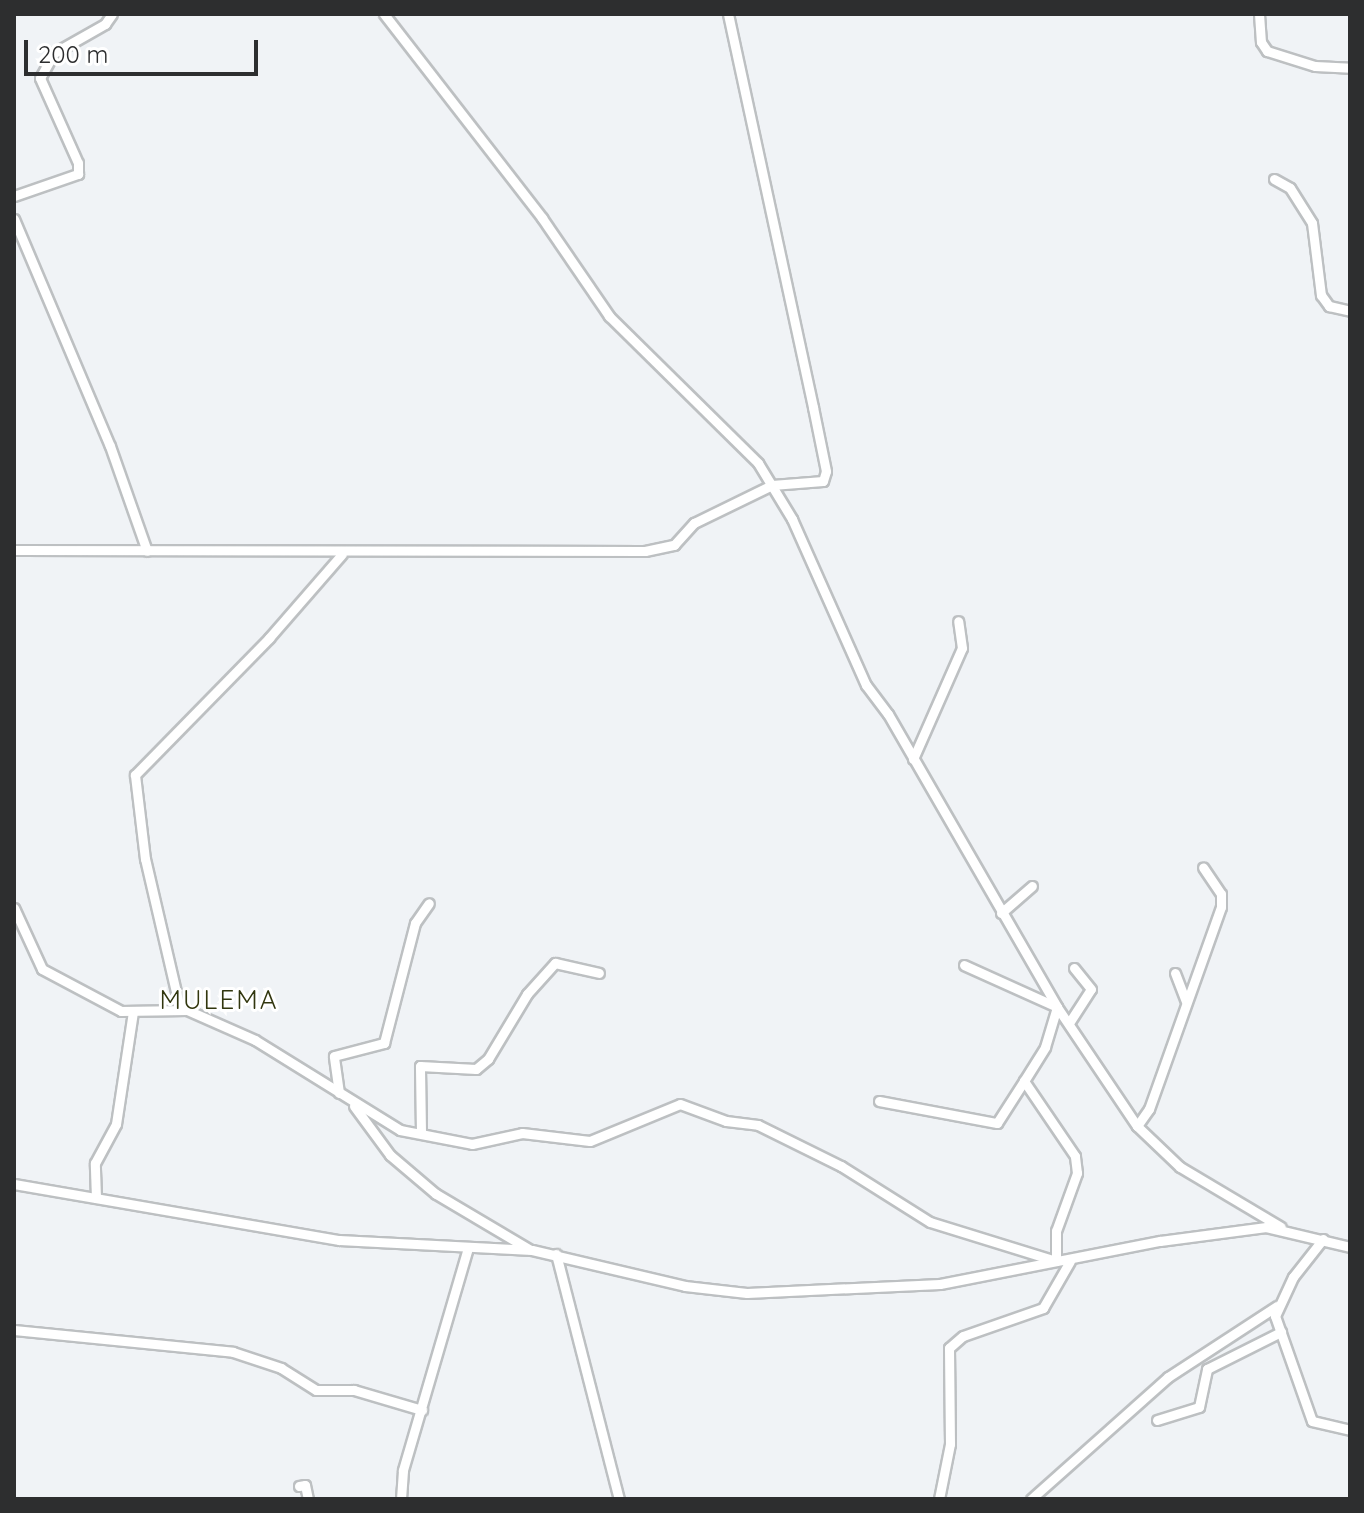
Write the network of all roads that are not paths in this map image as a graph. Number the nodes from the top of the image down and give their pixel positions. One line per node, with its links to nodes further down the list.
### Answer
1 (112, 14): 7 (street)
2 (384, 14): 10 (street)
3 (728, 14): 10 (street)
4 (1259, 14): 5 (street)
5 (1350, 68)
6 (1274, 179): 9 (street)
7 (14, 196)
8 (14, 219): 12 (street)
9 (1350, 311)
10 (772, 485): 13 (street); 15 (street)
11 (14, 550): 12 (street)
12 (147, 551): 13 (street)
13 (342, 554): 27 (street)
14 (958, 621): 15 (street)
15 (913, 759): 20 (street)
16 (1203, 867): 25 (street)
17 (1032, 886): 20 (street)
18 (429, 903): 31 (street)
19 (14, 908): 28 (street)
20 (1001, 913): 26 (street)
21 (964, 965): 26 (street)
22 (1074, 968): 29 (street)
23 (599, 973): 35 (street)
24 (1175, 973): 25 (street)
25 (1186, 1001): 34 (street)
26 (1057, 1007): 29 (street); 30 (street)
27 (180, 1009): 28 (street); 31 (street)
28 (133, 1011): 37 (street)
29 (1069, 1023): 34 (street)
30 (1024, 1081): 33 (street); 44 (street)
31 (339, 1093): 32 (street)
32 (350, 1101): 35 (street); 42 (street)
33 (879, 1101)
34 (1137, 1126): 38 (street)
35 (421, 1132): 44 (street)
36 (14, 1184): 37 (street)
37 (96, 1198): 41 (street)
38 (1281, 1227): 39 (street); 45 (street)
39 (1323, 1239): 40 (street); 46 (street)
40 (1350, 1247)
41 (468, 1248): 42 (street); 49 (street)
42 (532, 1250): 43 (street)
43 (556, 1254): 44 (street); 55 (street)
44 (1056, 1261): 45 (street)
45 (1070, 1261): 56 (street)
46 (1277, 1306): 48 (street); 57 (street)
47 (14, 1330): 49 (street)
48 (1281, 1332): 50 (street); 51 (street)
49 (422, 1410): 54 (street)
50 (1157, 1420)
51 (1350, 1430)
52 (299, 1486): 53 (street)
53 (308, 1499)
54 (401, 1499)
55 (619, 1499)
56 (939, 1499)
57 (1031, 1499)

